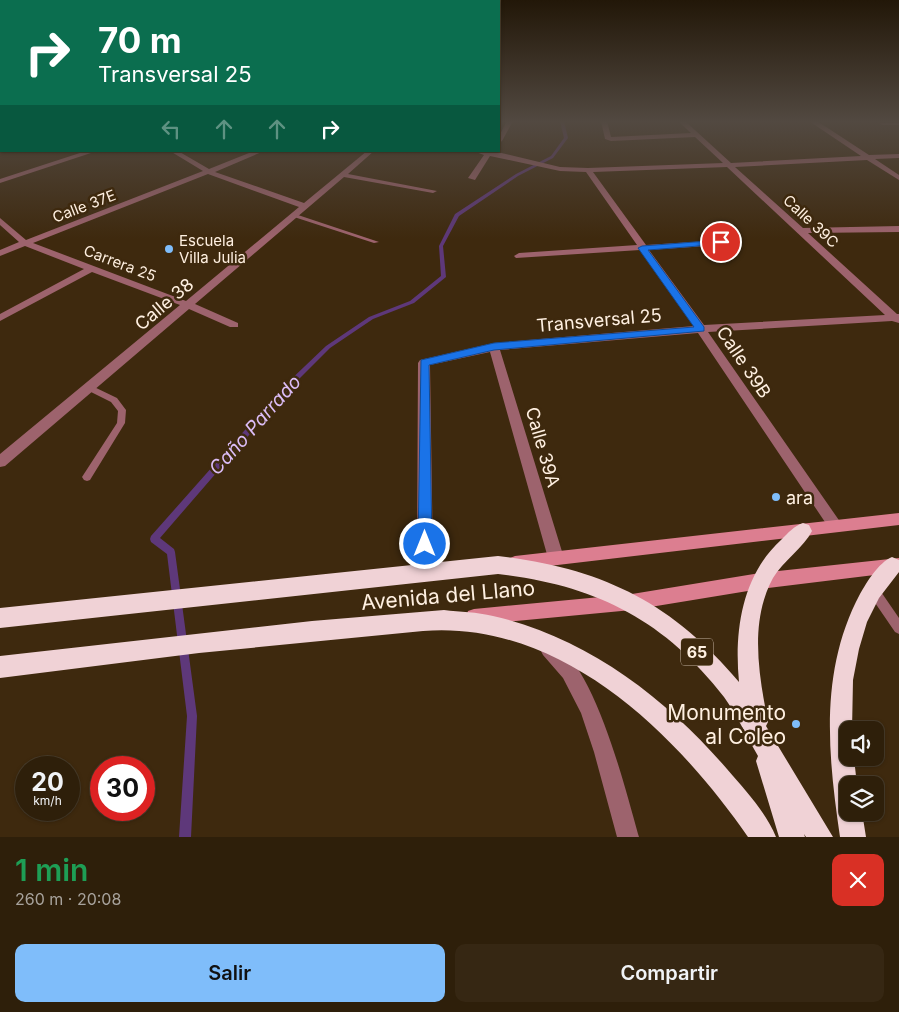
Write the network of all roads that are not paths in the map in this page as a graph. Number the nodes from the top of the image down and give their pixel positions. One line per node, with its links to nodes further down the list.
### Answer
1 (65, 160): 16 (street)
2 (189, 160): 12 (street)
3 (239, 160): 12 (street, Calle 37E)
4 (360, 160): 13 (street, Calle 38)
5 (483, 160): 14 (street)
6 (515, 160): 11 (street)
7 (725, 160): 10 (street, Calle 39C)
8 (816, 160): 10 (street)
9 (873, 160): 15 (street)
10 (731, 165): 11 (street); 22 (street, Calle 39C)
11 (588, 170): 26 (street, Calle 39B)
12 (209, 172): 18 (street); 25 (street, Calle 37E)
13 (343, 175): 17 (street); 18 (street, Calle 38)
14 (472, 178)
15 (899, 178)
16 (0, 180)
17 (433, 191)
18 (304, 206): 19 (street, Calle 38)
19 (293, 215): 23 (lane); 30 (street, Calle 38)
20 (0, 222): 25 (street, Carrera 25)
21 (899, 229): 22 (street)
22 (801, 232): 32 (street, Calle 39C)
23 (376, 242)
24 (721, 242): 26 (street)
25 (25, 243): 27 (street, Calle 37E); 29 (street, Carrera 25)
26 (642, 248): 28 (street); 34 (street, Calle 39B)
27 (0, 253)
28 (520, 256)
29 (92, 268): 30 (street, Carrera 25); 31 (street)
30 (188, 305): 33 (street, Carrera 25); 36 (street, Calle 38)
31 (0, 318)
32 (897, 318): 34 (street, Transversal 25)
33 (234, 325)
34 (701, 329): 35 (street, Transversal 25); 40 (street, Calle 39B)
35 (494, 347): 42 (street, Calle 39A); 45 (street, Transversal 25)
36 (90, 388): 37 (street, Calle 38); 38 (lane)
37 (0, 462)
38 (87, 477)
39 (899, 519): 40 (main road, Avenida del Llano)
40 (836, 526): 41 (main road, Avenida del Llano)
41 (803, 531): 42 (main road, Avenida del Llano); 46 (highway)
42 (556, 558): 43 (main road, Avenida del Llano)
43 (498, 565): 45 (highway, Avenida del Llano); 48 (highway, 65)
44 (895, 565): 46 (main road, Avenida del Llano); 47 (highway)
45 (422, 573): 49 (highway, Avenida del Llano)
46 (760, 581): 48 (main road, Avenida del Llano); 54 (highway)
47 (872, 590): 51 (lane); 55 (highway)
48 (632, 602): 50 (main road, Avenida del Llano); 54 (highway, 65)
49 (0, 618)
50 (444, 620): 52 (highway); 53 (highway, Avenida del Llano)
51 (899, 628)
52 (544, 643): 57 (street); 58 (highway)
53 (0, 667)
54 (760, 738): 59 (highway); 60 (highway, 65)
55 (845, 776)
56 (850, 821): 61 (highway)
57 (628, 837)
58 (763, 837)
59 (792, 837)
60 (820, 837)
61 (853, 837)

